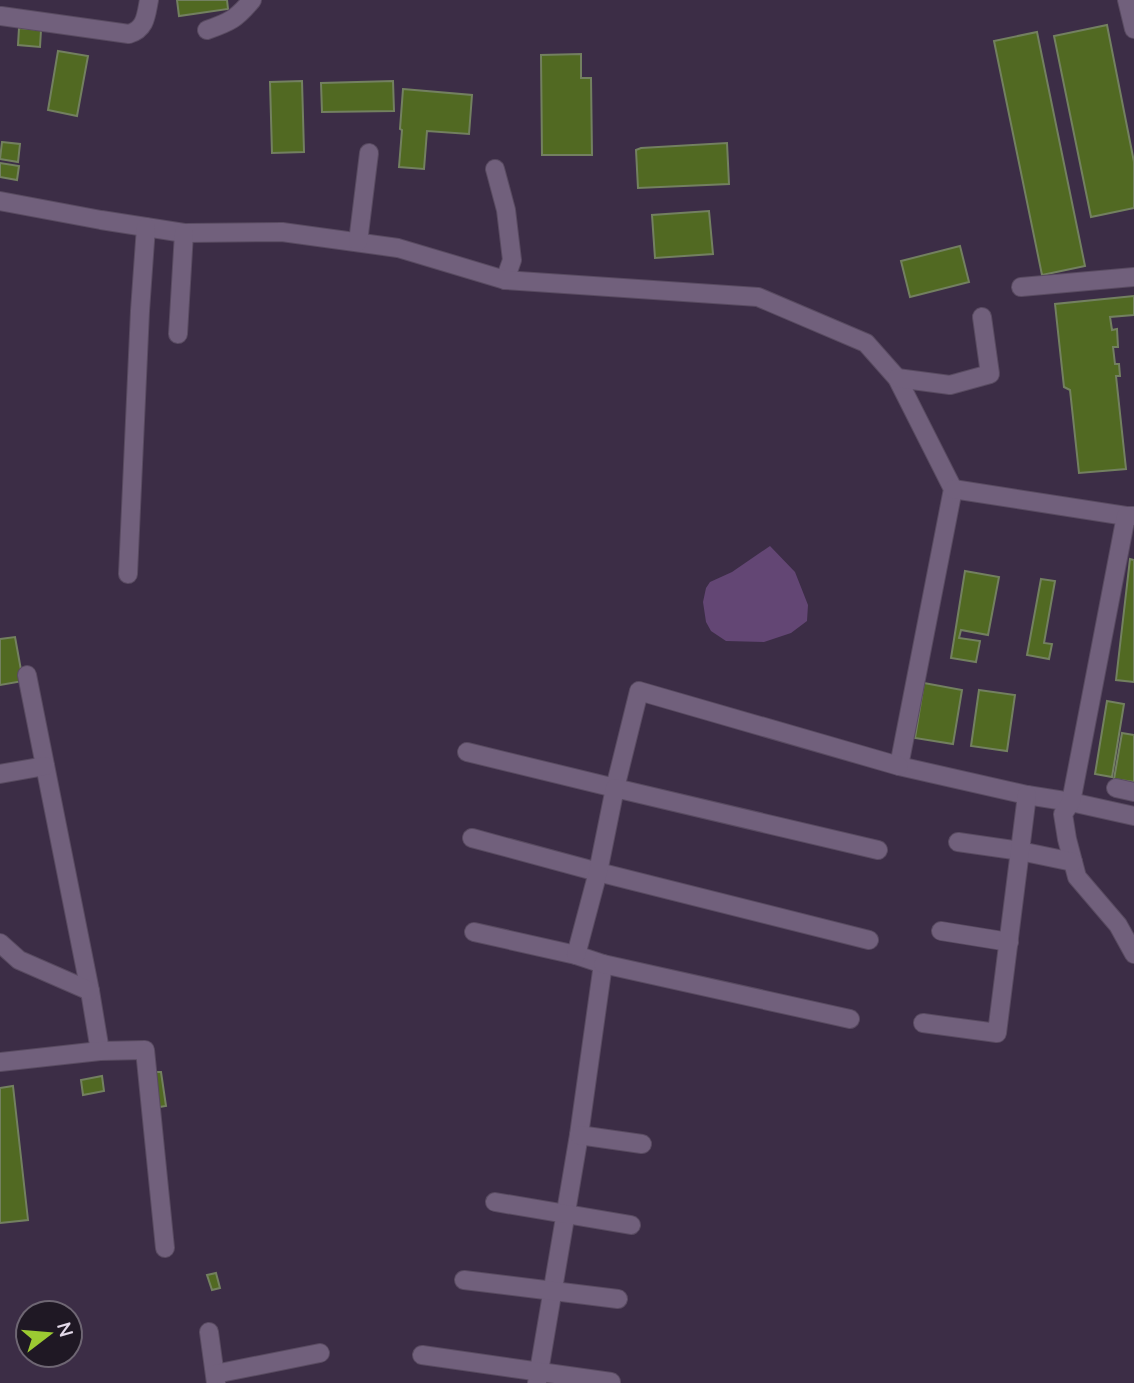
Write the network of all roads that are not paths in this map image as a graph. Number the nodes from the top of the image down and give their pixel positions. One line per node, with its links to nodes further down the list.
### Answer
1 (149, 0): 4 (street)
2 (252, 0): 6 (street)
3 (1127, 0): 5 (street)
4 (3, 9)
5 (1134, 29)
6 (207, 30)
7 (369, 153): 12 (street)
8 (495, 169): 14 (street)
9 (0, 201): 10 (street)
10 (146, 227): 11 (street); 21 (street)
11 (184, 233): 12 (street); 17 (street)
12 (358, 242): 14 (street)
13 (1134, 277): 15 (street)
14 (505, 280): 18 (street)
15 (1021, 287)
16 (982, 317): 18 (street)
17 (178, 334)
18 (897, 378): 19 (street)
19 (953, 489): 20 (street); 25 (street)
20 (1130, 516): 31 (street)
21 (128, 574)
22 (27, 675): 24 (street)
23 (467, 752): 27 (street)
24 (45, 766): 26 (street); 47 (street)
25 (899, 766): 27 (street); 30 (street)
26 (0, 774)
27 (615, 788): 35 (street); 38 (street)
28 (1116, 788): 29 (street)
29 (1134, 792)
30 (1027, 795): 31 (street); 36 (street)
31 (1071, 802): 32 (street); 37 (street)
32 (1134, 816)
33 (472, 838): 38 (street)
34 (958, 842): 36 (street)
35 (878, 850)
36 (1020, 851): 37 (street); 42 (street)
37 (1073, 862): 44 (street)
38 (598, 872): 41 (street); 45 (street)
39 (941, 931): 42 (street)
40 (474, 932): 45 (street)
41 (869, 940)
42 (1009, 942): 49 (street)
43 (0, 943): 47 (street)
44 (1134, 954)
45 (576, 955): 46 (street)
46 (603, 964): 48 (street); 52 (street)
47 (90, 991): 50 (street)
48 (850, 1018)
49 (923, 1023)
50 (100, 1051): 51 (street); 57 (street)
51 (0, 1062)
52 (579, 1135): 53 (street); 55 (street)
53 (642, 1144)
54 (495, 1202): 55 (street)
55 (566, 1214): 56 (street); 59 (street)
56 (631, 1225)
57 (165, 1248)
58 (464, 1280): 59 (street)
59 (552, 1291): 60 (street); 64 (street)
60 (618, 1300)
61 (209, 1332): 65 (street)
62 (320, 1353): 65 (street)
63 (422, 1355): 64 (street)
64 (538, 1377): 66 (street)
65 (216, 1379)
66 (611, 1382)

